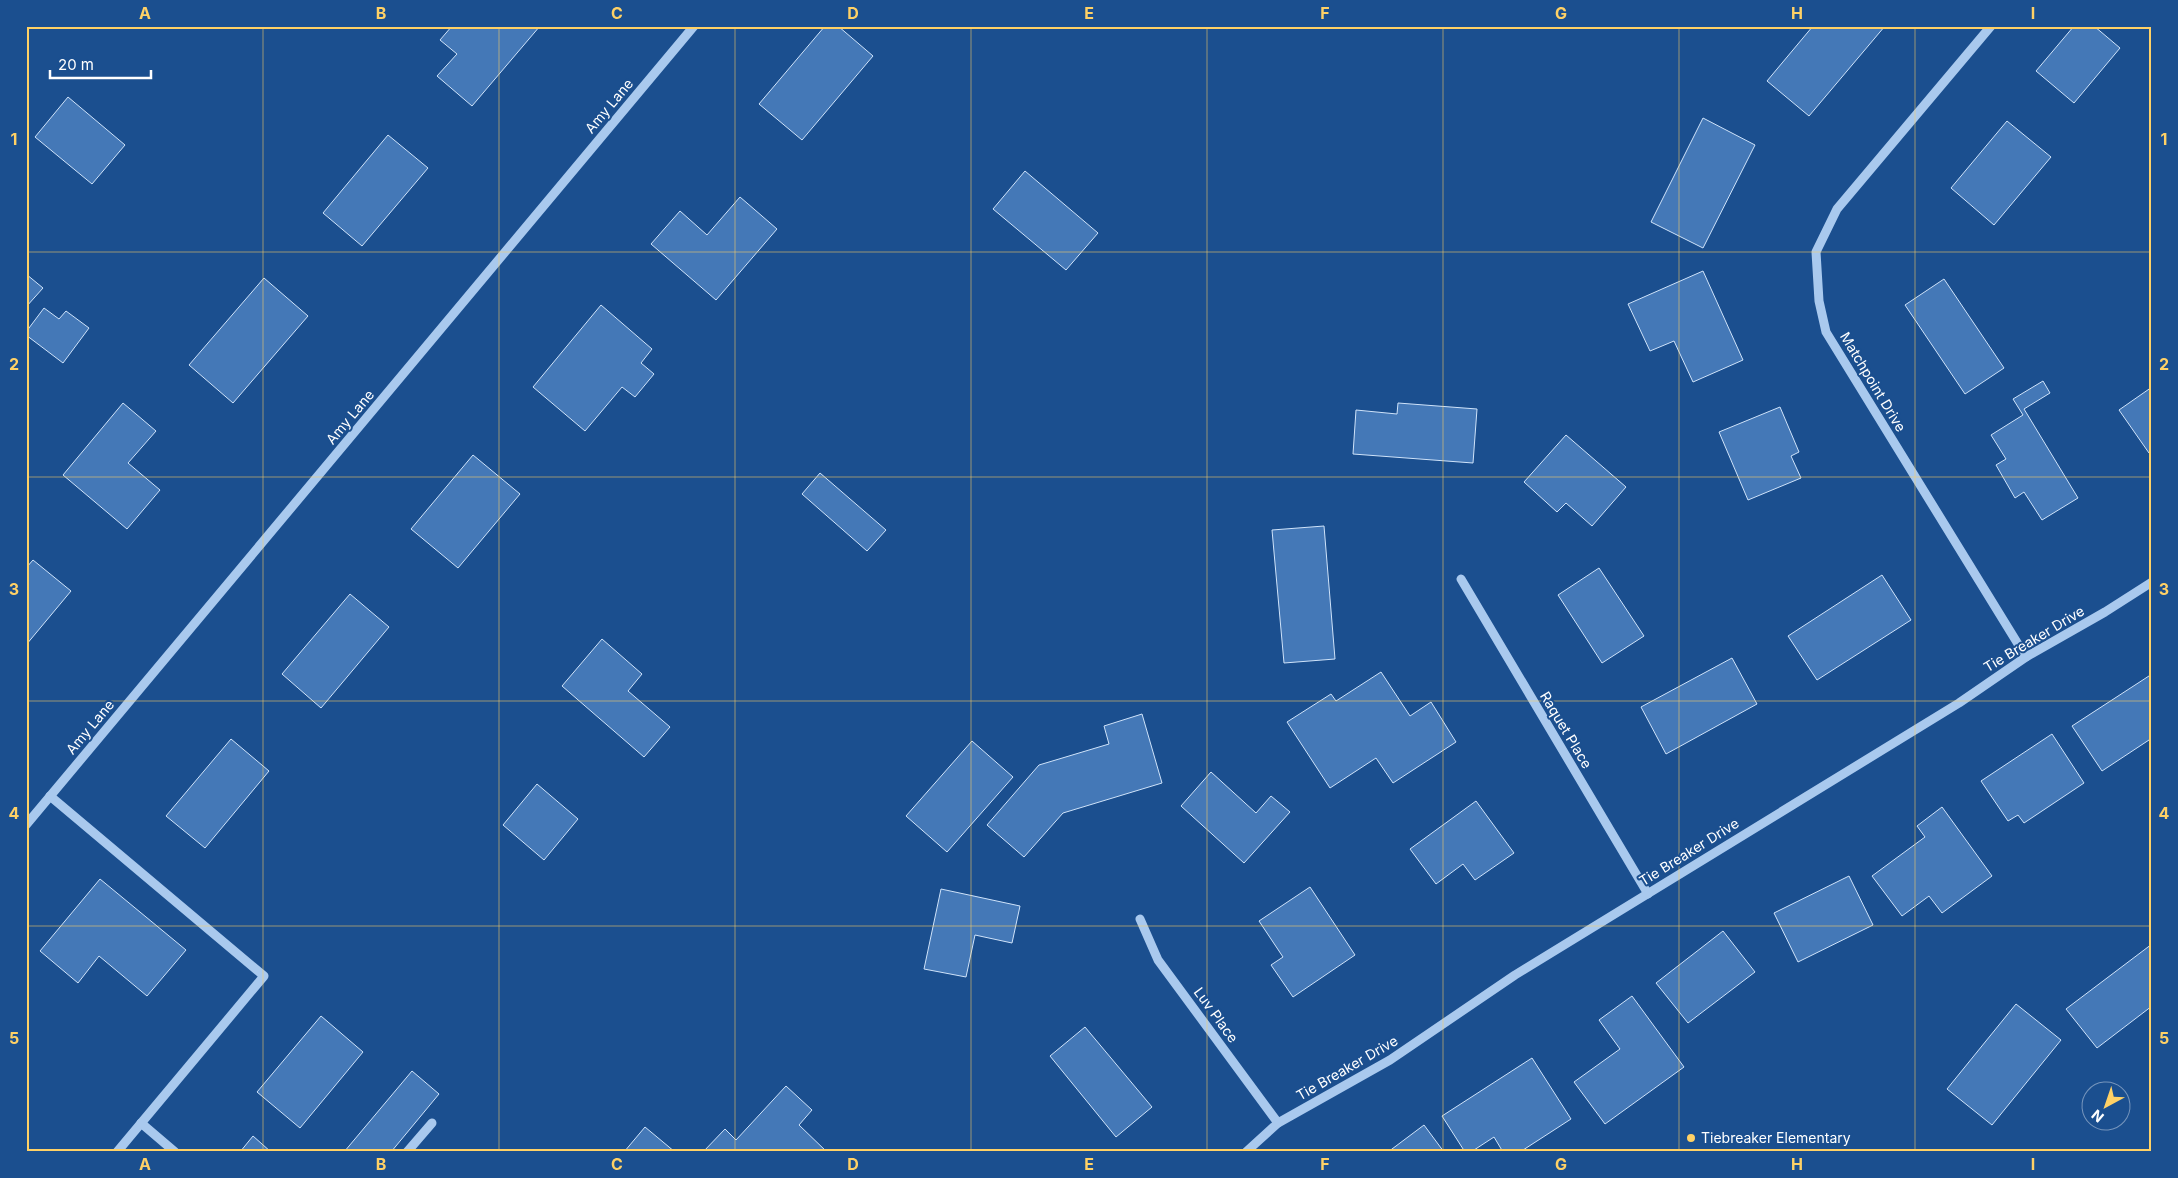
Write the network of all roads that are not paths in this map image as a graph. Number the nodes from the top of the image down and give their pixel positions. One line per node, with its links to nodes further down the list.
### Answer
1 (694, 26): 6 (street, Amy Lane)
2 (1991, 26): 5 (street, Matchpoint Drive)
3 (1461, 579): 8 (street, Raquet Place)
4 (2152, 582): 5 (street, Tie Breaker Drive)
5 (2026, 657): 8 (street, Tie Breaker Drive)
6 (50, 796): 7 (street, Amy Lane); 11 (street)
7 (26, 825)
8 (1648, 894): 12 (street, Tie Breaker Drive)
9 (1140, 919): 12 (street, Luv Place)
10 (432, 1122): 15 (street)
11 (141, 1123): 13 (street); 14 (street)
12 (1278, 1123): 16 (street, Tie Breaker Drive)
13 (117, 1152)
14 (175, 1152)
15 (407, 1152)
16 (1246, 1152)

